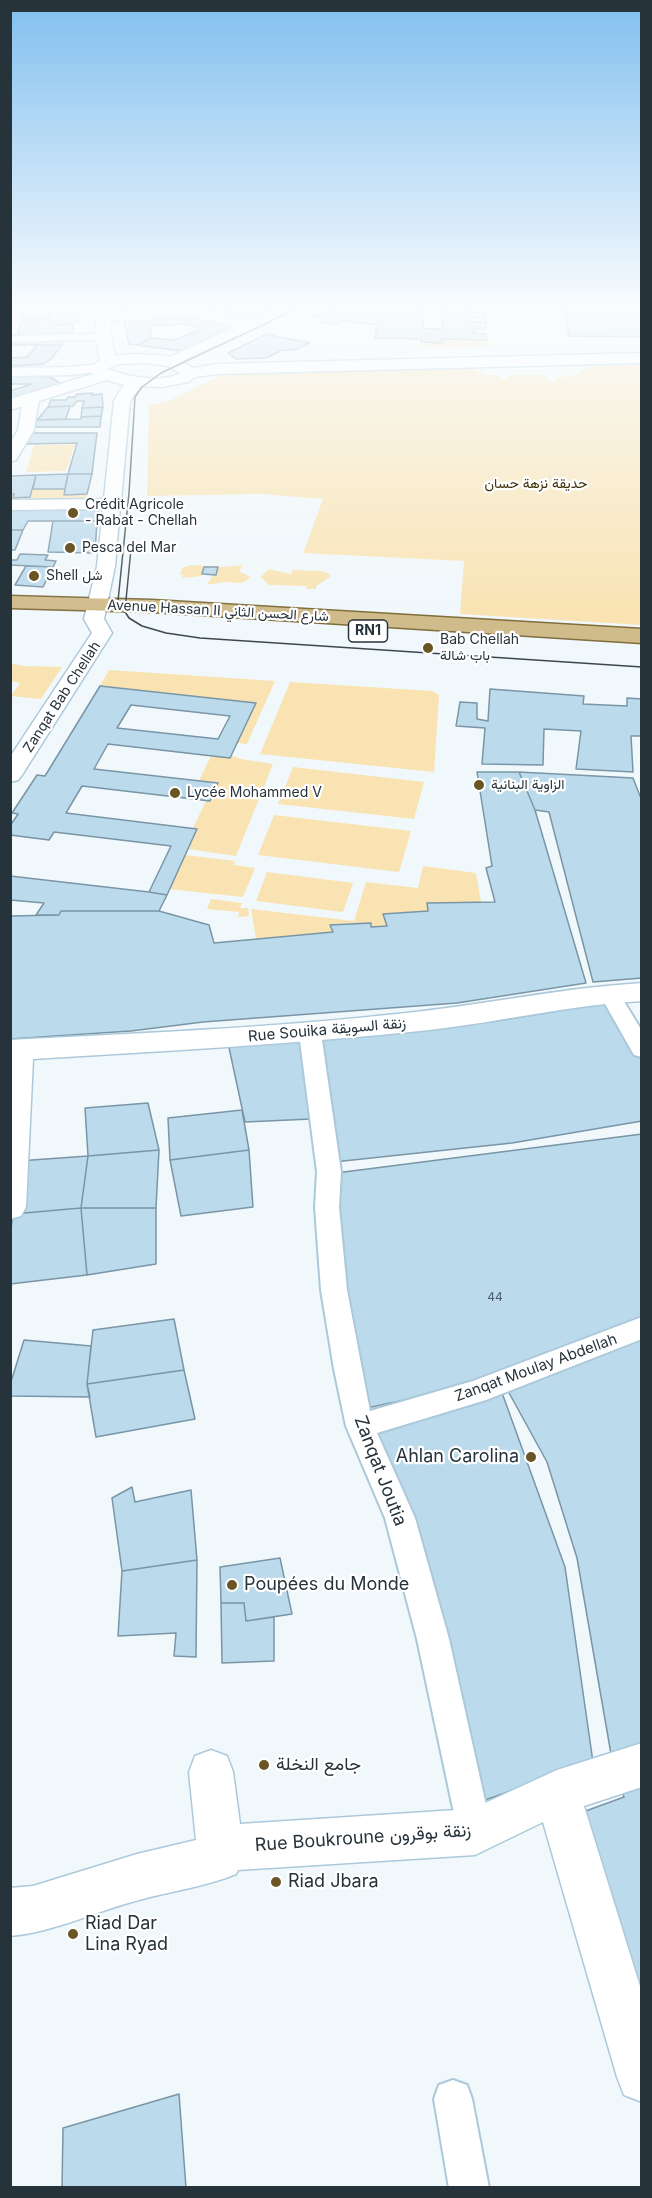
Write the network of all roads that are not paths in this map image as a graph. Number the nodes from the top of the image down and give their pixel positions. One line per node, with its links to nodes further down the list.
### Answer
1 (29, 409): 3 (street)
2 (123, 409): 4 (street)
3 (10, 457)
4 (114, 504): 5 (street); 7 (street)
5 (10, 505)
6 (10, 602): 7 (main road, Avenue Hassan II شارع الحسن الثاني / RN1)
7 (95, 612): 8 (main road, Avenue Hassan II شارع الحسن الثاني / RN1); 9 (main road, Avenue Hassan II شارع الحسن الثاني / RN1); 10 (main road, Avenue Hassan II شارع الحسن الثاني / RN1); 11 (street, Zanqat Bab Chellah)
8 (10, 616)
9 (642, 636)
10 (642, 647)
11 (10, 775)
12 (642, 992): 13 (street, Rue Souika زنقة السويقة)
13 (610, 995): 14 (street, Rue Souika زنقة السويقة); 16 (street)
14 (310, 1033): 15 (street, Rue Souika زنقة السويقة); 19 (street, Zanqat Joutia)
15 (15, 1050): 17 (street)
16 (642, 1050)
17 (10, 1207)
18 (642, 1328): 19 (street, Zanqat Moulay Abdellah)
19 (360, 1425): 23 (street, Zanqat Joutia)
20 (642, 1766): 22 (street, Rue Boukroune زنقة بوقرون)
21 (210, 1772): 24 (street)
22 (556, 1792): 23 (street, Rue Boukroune زنقة بوقرون); 26 (street)
23 (475, 1832): 24 (street, Rue Boukroune زنقة بوقرون)
24 (220, 1848): 25 (street)
25 (10, 1912)
26 (641, 2070)
27 (453, 2099): 28 (street)
28 (469, 2187)

